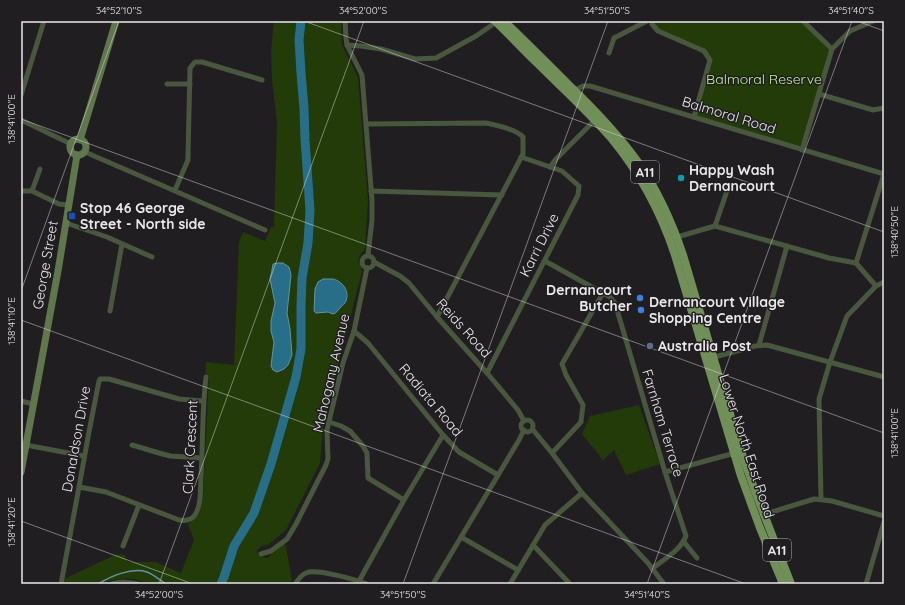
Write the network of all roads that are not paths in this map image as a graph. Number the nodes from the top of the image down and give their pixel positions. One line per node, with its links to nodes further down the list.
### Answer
1 (44, 21): 17 (street)
2 (116, 21): 23 (street)
3 (345, 21): 9 (street)
4 (499, 21): 9 (street); 15 (main road, Lower North East Road / A11)
5 (647, 21): 11 (street)
6 (653, 21): 19 (street)
7 (802, 21): 10 (street)
8 (873, 21): 10 (street)
9 (347, 45): 22 (street)
10 (832, 48): 16 (street)
11 (609, 53)
12 (262, 80): 14 (street)
13 (167, 84): 14 (street)
14 (190, 84): 33 (street)
15 (572, 92): 19 (street, Balmoral Road); 20 (main road, Lower North East Road / A11)
16 (819, 94): 18 (street); 25 (street)
17 (21, 95)
18 (884, 108)
19 (694, 117): 25 (street, Balmoral Road)
20 (597, 118): 29 (street); 42 (main road, Lower North East Road / A11); 58 (main road, Lower North East Road / A11)
21 (21, 120): 24 (street)
22 (366, 124): 28 (street); 36 (street)
23 (80, 140): 24 (street); 26 (street)
24 (71, 144): 27 (street)
25 (802, 150): 31 (street, Balmoral Road)
26 (85, 152): 27 (street); 33 (street)
27 (77, 156): 38 (street, George Street)
28 (522, 156): 29 (street, Karri Drive); 37 (street)
29 (550, 167): 47 (street, Karri Drive)
30 (40, 169): 35 (street)
31 (884, 174): 49 (street)
32 (729, 185): 40 (street)
33 (175, 190): 41 (street)
34 (21, 191): 35 (street)
35 (32, 191): 38 (street)
36 (371, 191): 37 (street); 45 (street)
37 (502, 195): 55 (street)
38 (69, 206): 39 (street, George Street)
39 (66, 223): 43 (street); 65 (street, George Street)
40 (715, 226): 42 (street); 44 (street)
41 (265, 230)
42 (677, 237): 58 (main road, Lower North East Road / A11)
43 (122, 244): 46 (street); 54 (street)
44 (787, 246): 49 (street); 57 (street)
45 (368, 255): 48 (street); 50 (street)
46 (152, 257)
47 (545, 261): 53 (street, Farnham Terrace); 60 (street, Karri Drive)
48 (374, 262): 50 (street); 55 (street, Reids Road)
49 (856, 264): 52 (street)
50 (367, 268): 56 (street, Mahogany Avenue)
51 (884, 282): 52 (street)
52 (876, 286): 59 (street)
53 (603, 293): 74 (street); 78 (street, Farnham Terrace)
54 (110, 312)
55 (438, 317): 60 (street, Reids Road)
56 (354, 331): 67 (street, Mahogany Avenue); 70 (street, Radiata Road)
57 (759, 345): 58 (street); 59 (street)
58 (710, 359): 73 (main road, Lower North East Road / A11)
59 (830, 362): 62 (street); 82 (street)
60 (487, 373): 66 (street, Reids Road)
61 (206, 377): 63 (street, Clark Crescent)
62 (884, 377)
63 (203, 401): 75 (street, Donaldson Drive); 76 (street, Clark Crescent)
64 (21, 402): 65 (street)
65 (34, 404): 71 (street, George Street)
66 (524, 421): 68 (street); 69 (street)
67 (329, 422): 83 (street); 92 (street, Mahogany Avenue)
68 (524, 430): 69 (street); 79 (street)
69 (532, 430): 74 (street)
70 (443, 435): 79 (street, Radiata Road); 83 (street)
71 (26, 445): 75 (street); 77 (street, George Street)
72 (132, 445): 76 (street)
73 (738, 452): 78 (street); 85 (main road, Lower North East Road / A11)
74 (552, 453): 81 (street)
75 (84, 456): 80 (street, Donaldson Drive)
76 (202, 458): 84 (street, Clark Crescent)
77 (21, 472)
78 (665, 472): 89 (street, Farnham Terrace)
79 (498, 475): 88 (street)
80 (79, 487): 84 (street, Clark Crescent); 97 (street, Donaldson Drive)
81 (582, 493): 90 (street); 94 (street)
82 (821, 499): 85 (street); 86 (street)
83 (404, 500): 96 (street)
84 (139, 505): 91 (street)
85 (760, 516): 106 (main road, Lower North East Road / A11); 107 (main road, Lower North East Road / A11)
86 (884, 516)
87 (884, 522): 108 (street)
88 (461, 537): 95 (street); 102 (street)
89 (684, 542): 93 (street); 94 (street)
90 (533, 545): 95 (street); 104 (street)
91 (123, 546)
92 (261, 554)
93 (697, 558)
94 (652, 569): 105 (street)
95 (518, 570): 103 (street)
96 (359, 581): 100 (street); 101 (street)
97 (61, 584)
98 (112, 584): 99 (street)
99 (138, 584)
100 (295, 584)
101 (367, 584)
102 (433, 584)
103 (510, 584)
104 (570, 584)
105 (664, 584)
106 (783, 584)
107 (791, 584)
108 (866, 584)

